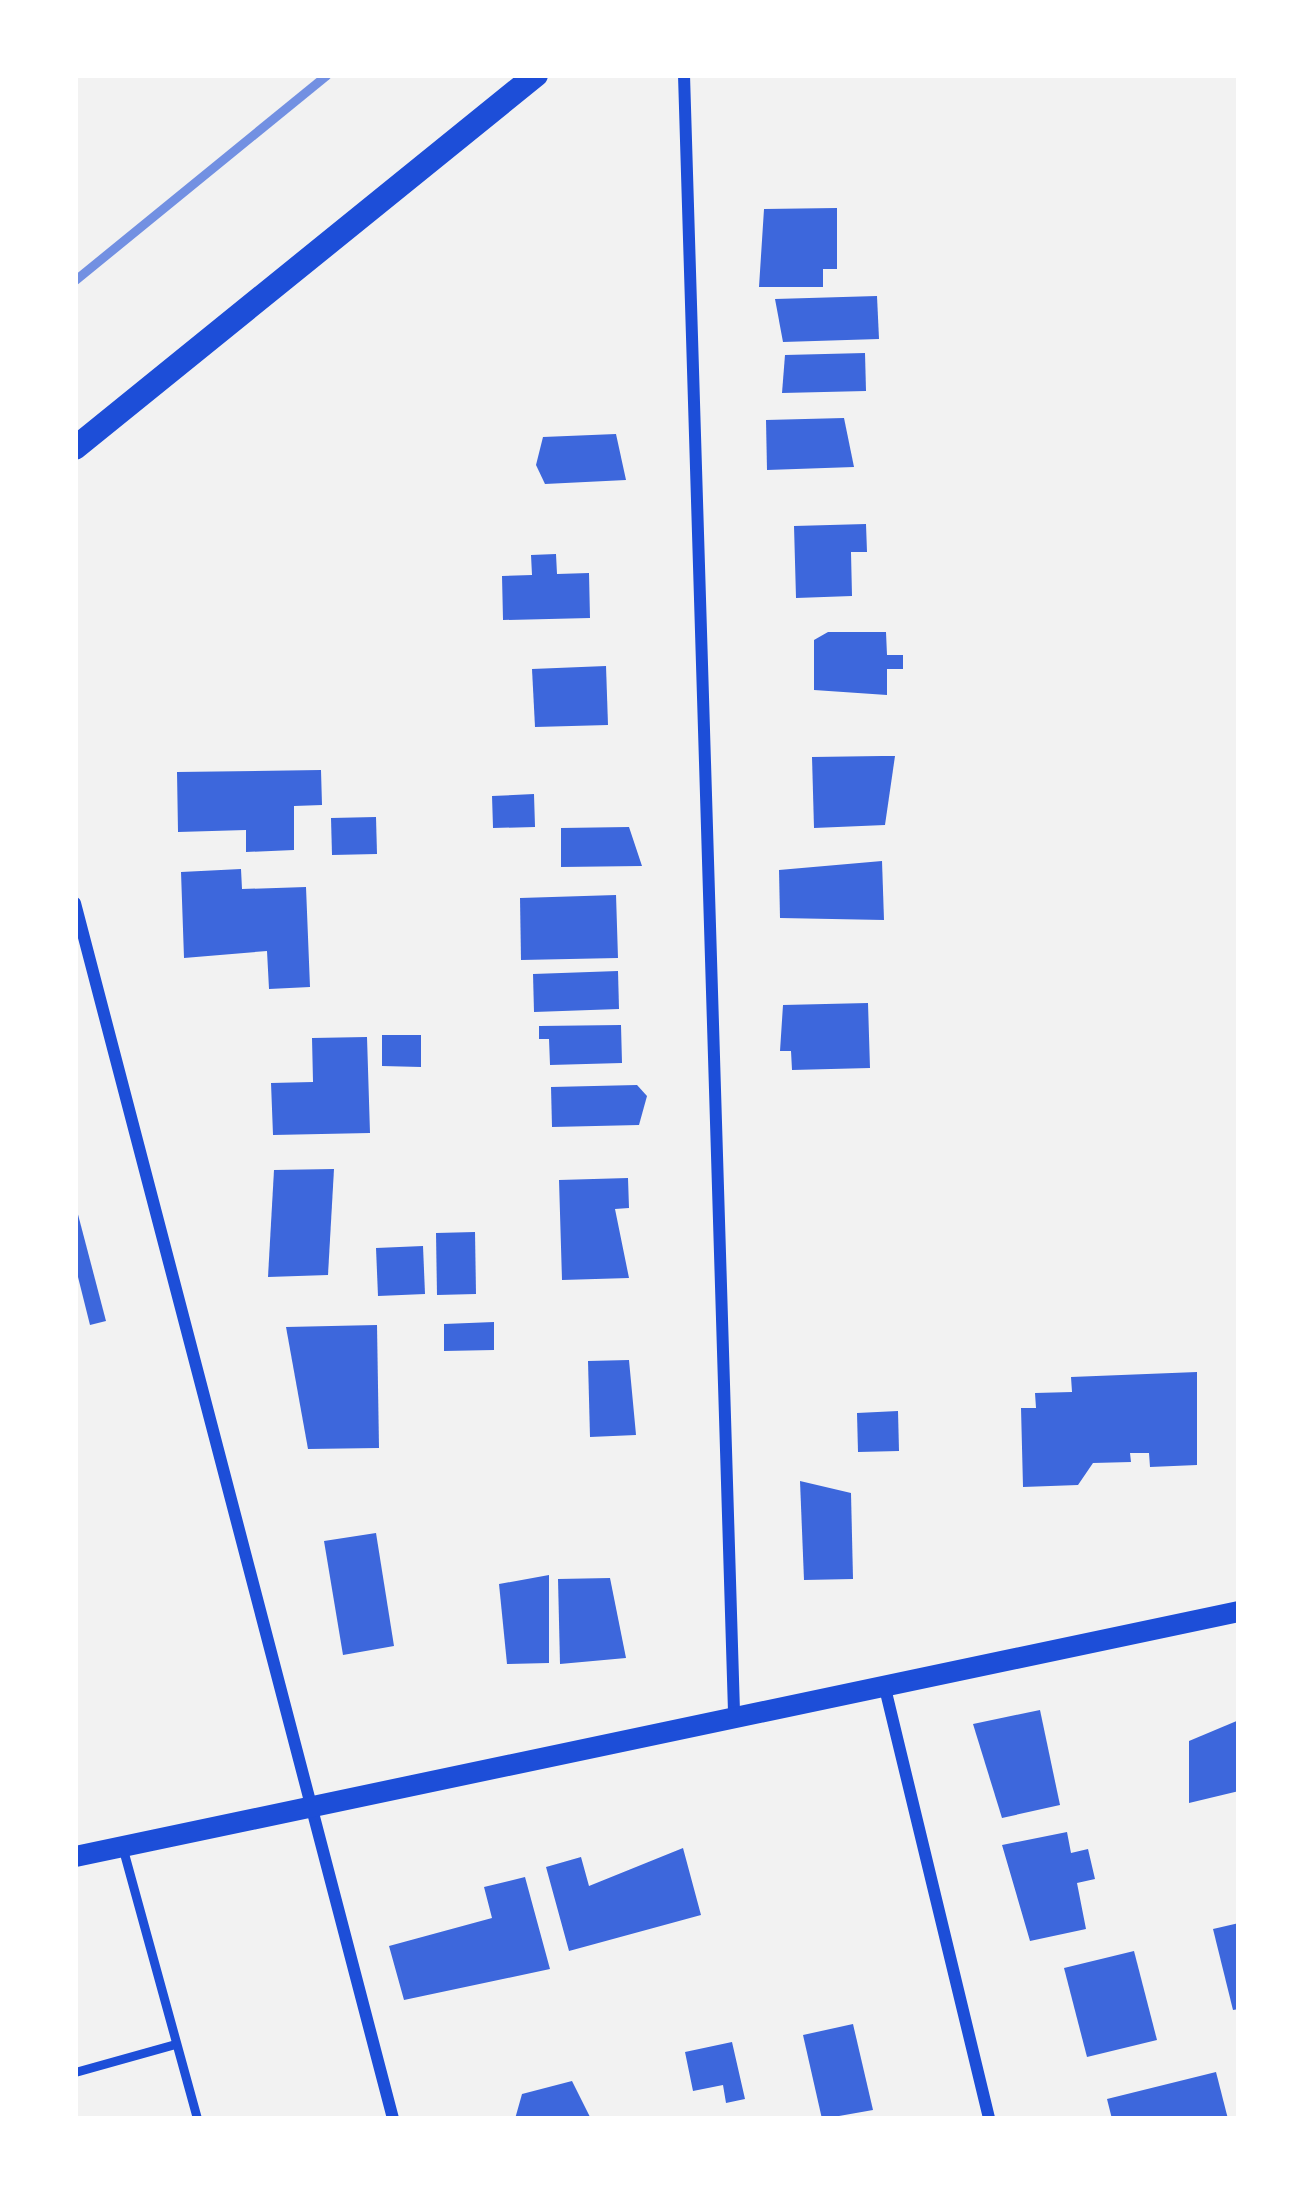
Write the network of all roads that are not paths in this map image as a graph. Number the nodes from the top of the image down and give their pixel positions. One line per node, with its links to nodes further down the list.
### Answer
1 (536, 75): 3 (main road)
2 (684, 75): 7 (street)
3 (75, 448)
4 (75, 903): 8 (street)
5 (1239, 1611): 6 (street)
6 (884, 1684): 7 (street); 15 (street)
7 (734, 1717): 8 (street)
8 (306, 1807): 9 (street); 14 (street)
9 (122, 1846): 10 (street); 11 (lane)
10 (75, 1856)
11 (175, 2044): 12 (lane); 13 (lane)
12 (75, 2072)
13 (197, 2119)
14 (393, 2119)
15 (989, 2119)

